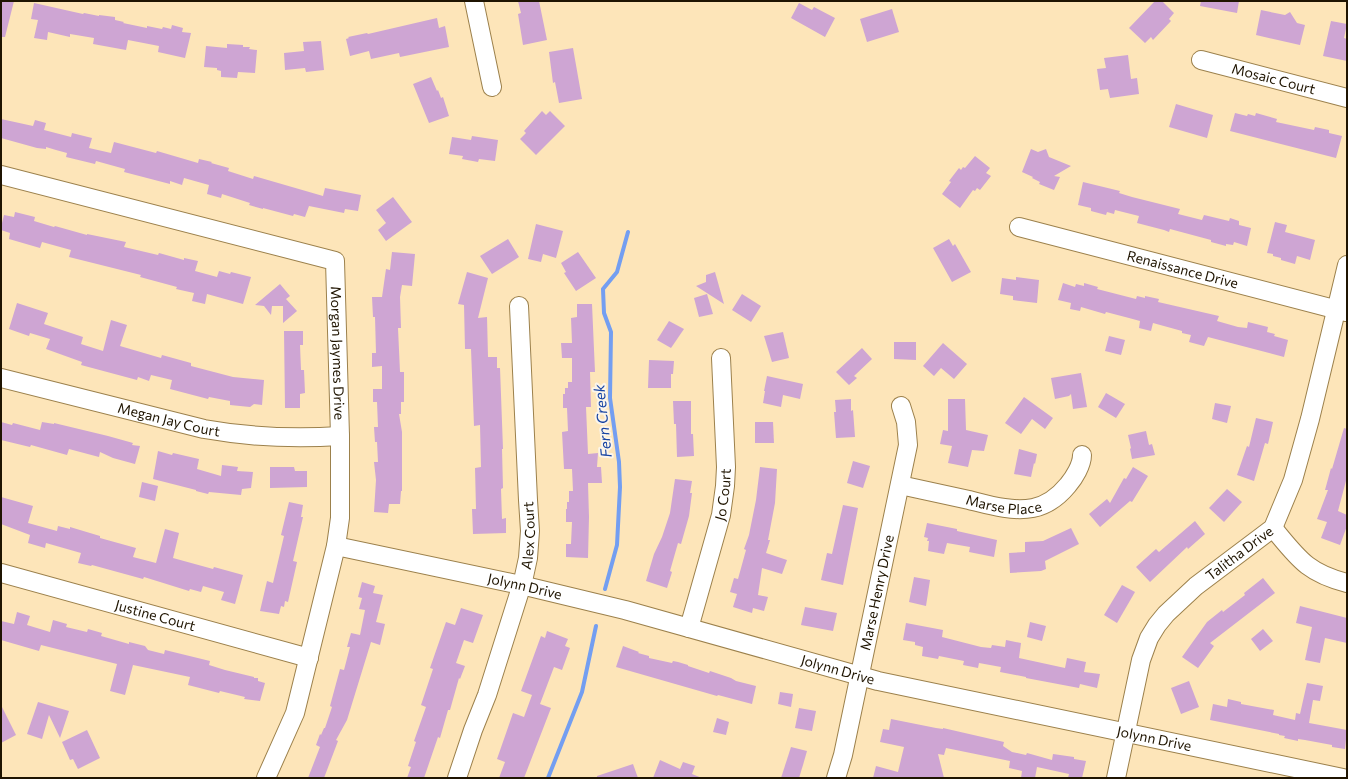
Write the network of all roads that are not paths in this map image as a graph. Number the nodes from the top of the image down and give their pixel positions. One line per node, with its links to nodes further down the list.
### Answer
1 (474, 1): 3 (street)
2 (1201, 60): 4 (street, Mosaic Court)
3 (492, 87)
4 (1347, 98)
5 (1, 175): 13 (street, Morgan Jaymes Drive)
6 (1019, 227): 9 (street, Renaissance Drive)
7 (1347, 264): 9 (street, Talitha Drive)
8 (520, 306): 20 (street, Alex Court)
9 (1341, 311): 16 (street, Talitha Drive)
10 (721, 358): 21 (street, Jo Court)
11 (1, 378): 13 (street, Megan Jay Court)
12 (901, 406): 15 (street, Marse Henry Drive)
13 (340, 436): 17 (street, Morgan Jaymes Drive)
14 (1082, 455): 15 (street, Marse Place)
15 (900, 485): 23 (street, Marse Henry Drive)
16 (1273, 528): 19 (street); 24 (street, Talitha Drive)
17 (336, 546): 20 (street, Jolynn Drive); 22 (street, Morgan Jaymes Drive)
18 (1, 573): 22 (street, Justine Court)
19 (1347, 583)
20 (522, 585): 21 (street, Jolynn Drive); 26 (street, Alex Court)
21 (689, 628): 23 (street, Jolynn Drive)
22 (309, 658): 25 (street, Morgan Jaymes Drive)
23 (859, 675): 24 (street, Jolynn Drive); 27 (street, Marse Henry Drive)
24 (1126, 732): 28 (street, Talitha Drive); 29 (street, Jolynn Drive)
25 (266, 778)
26 (456, 778)
27 (836, 778)
28 (1116, 778)
29 (1343, 778)

